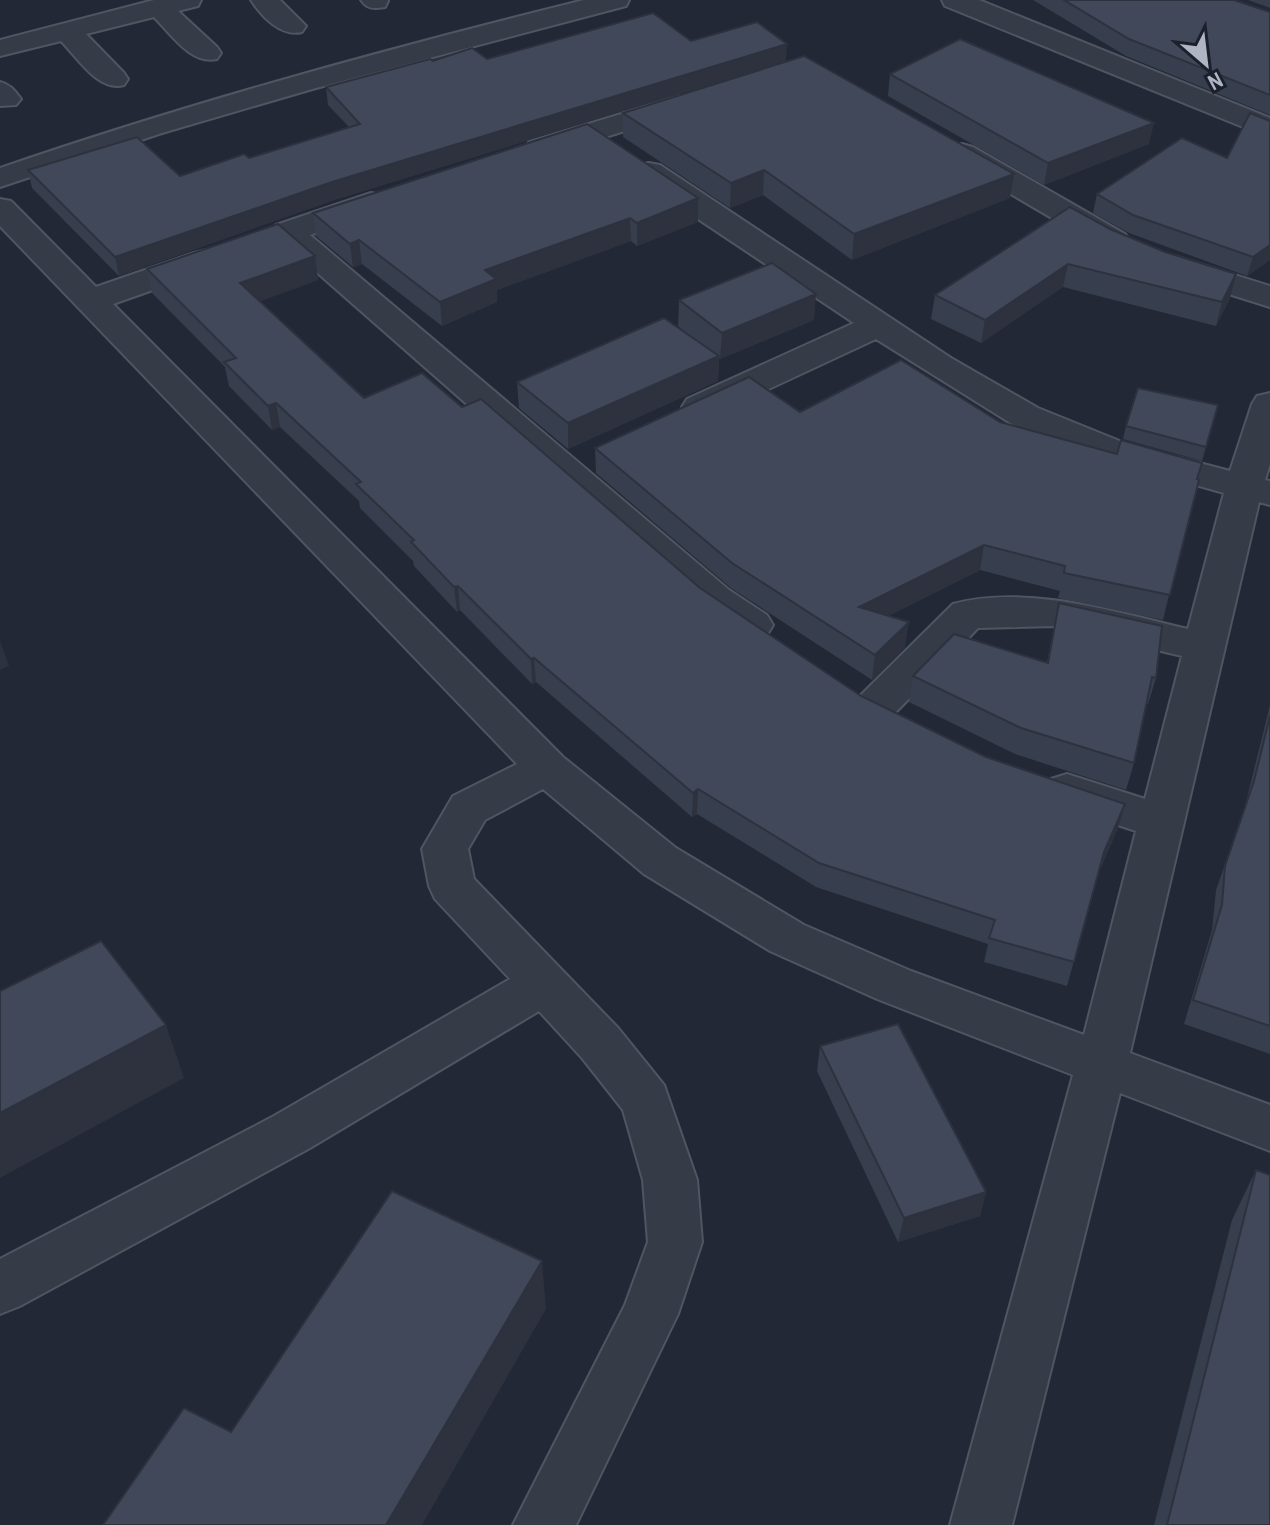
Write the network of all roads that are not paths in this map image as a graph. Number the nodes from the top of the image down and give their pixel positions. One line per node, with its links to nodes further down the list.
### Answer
1 (188, 0): 5 (street)
2 (264, 0): 6 (street)
3 (616, 0): 16 (street)
4 (955, 0): 12 (street)
5 (159, 7): 7 (street); 9 (street)
6 (292, 26)
7 (67, 31): 8 (street); 10 (street)
8 (0, 48)
9 (207, 53)
10 (114, 79)
11 (711, 96): 13 (street)
12 (1270, 129)
13 (590, 132): 15 (street); 22 (street)
14 (928, 134): 20 (street)
15 (504, 160)
16 (0, 178)
17 (403, 192): 19 (street)
18 (0, 208): 21 (street)
19 (258, 242): 21 (street); 26 (street)
20 (1270, 297)
21 (91, 300): 29 (street)
22 (880, 324): 24 (street); 25 (street)
23 (1270, 404): 25 (street)
24 (666, 423)
25 (1257, 490): 27 (street)
26 (776, 641)
27 (1204, 647): 28 (street); 31 (street)
28 (876, 706)
29 (547, 768): 32 (street); 33 (street)
30 (1043, 783): 31 (street)
31 (1162, 822): 33 (street)
32 (543, 984): 35 (street); 36 (street)
33 (1101, 1062): 34 (street); 37 (street)
34 (1270, 1128)
35 (0, 1288)
36 (544, 1525)
37 (981, 1525)

